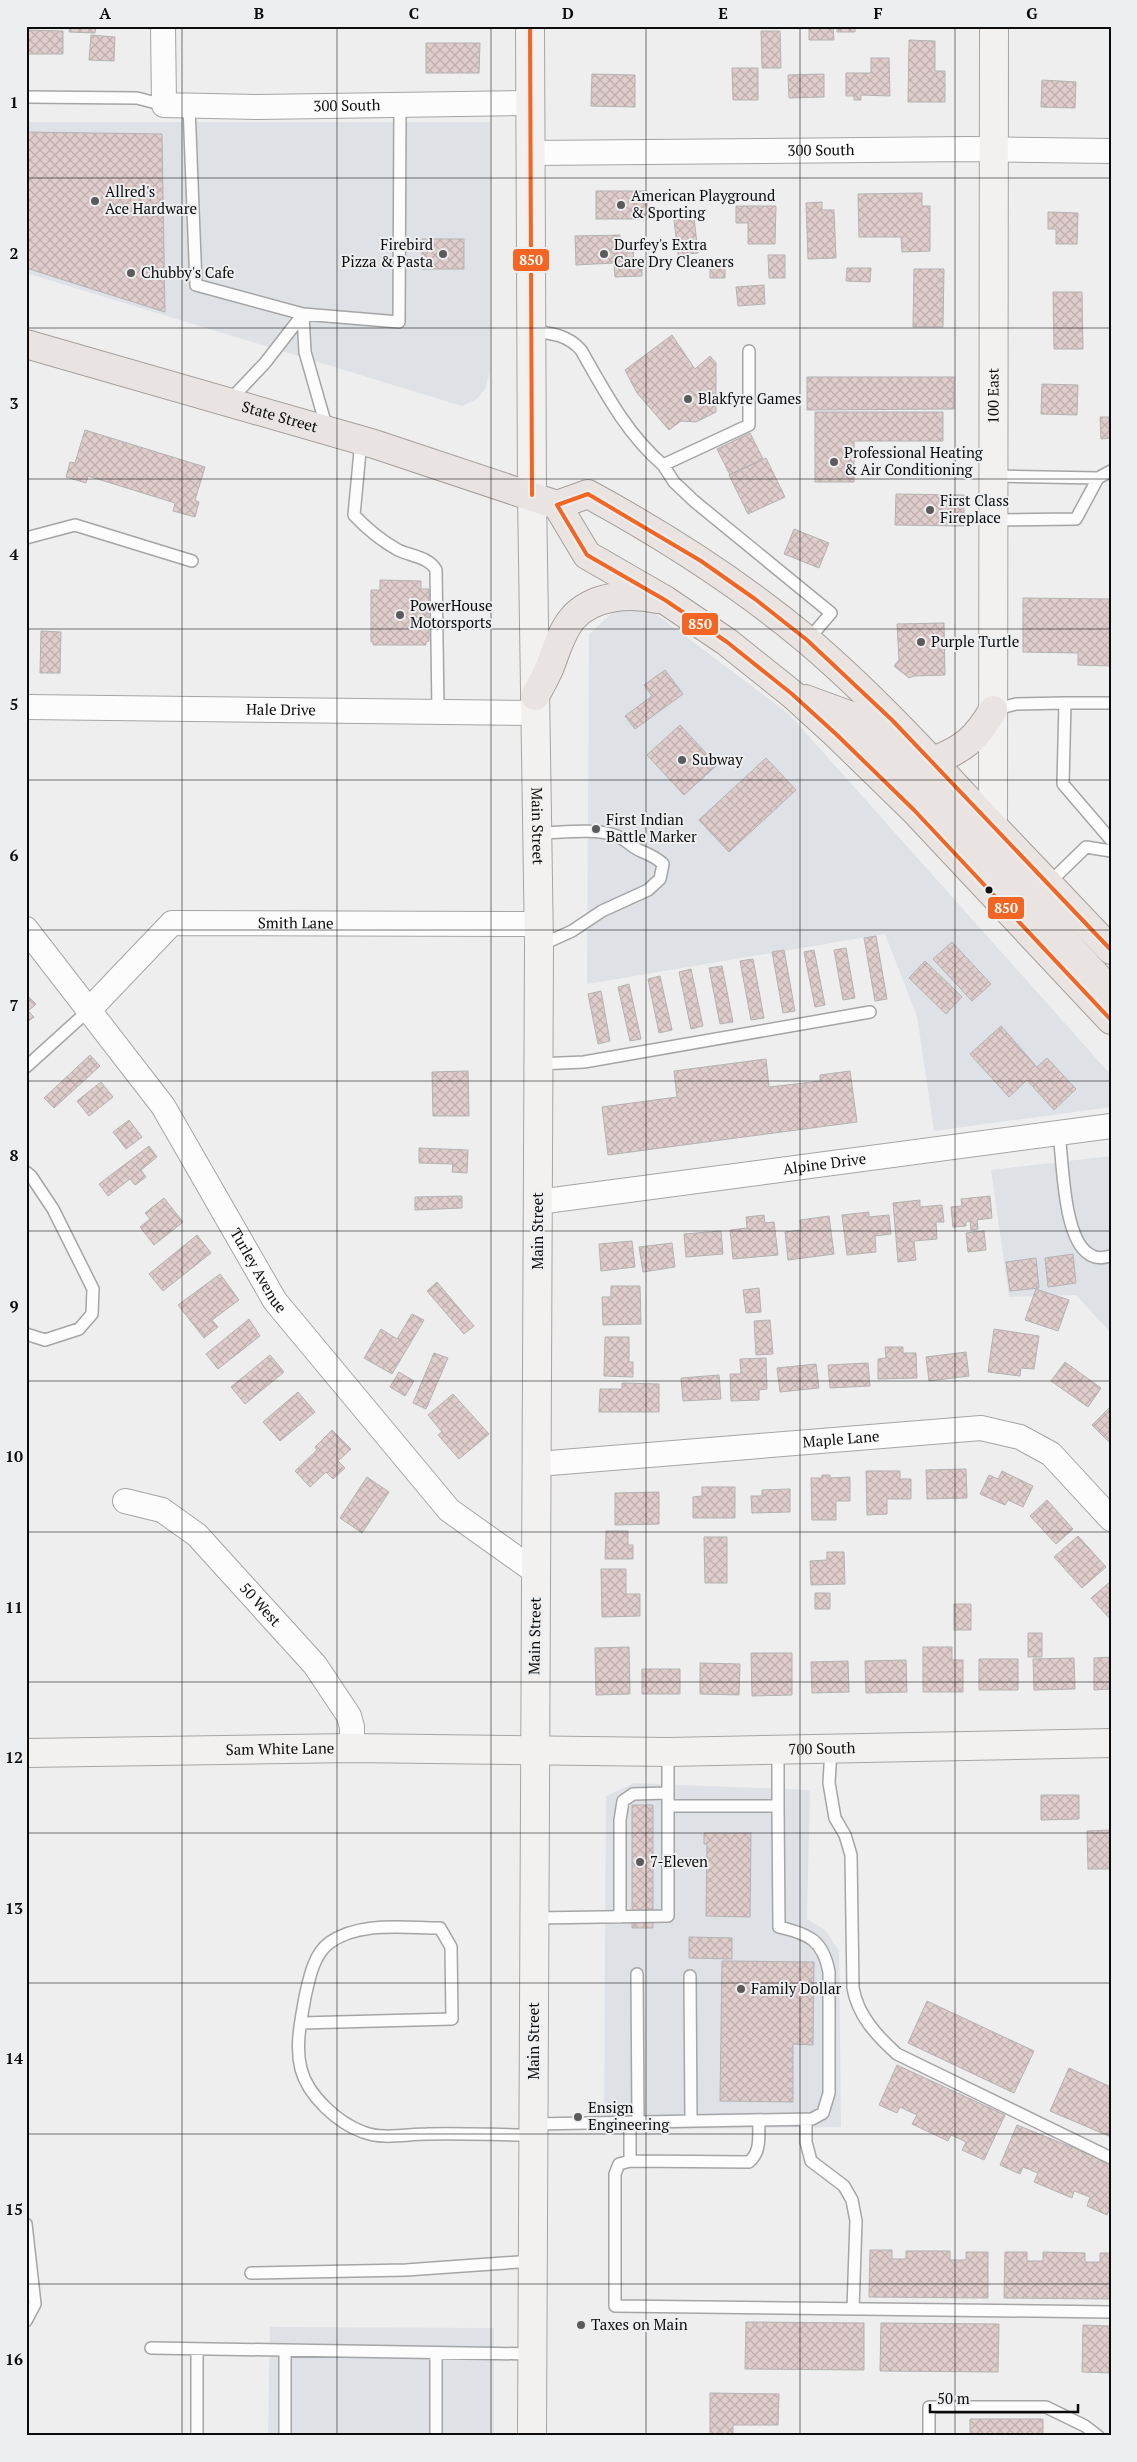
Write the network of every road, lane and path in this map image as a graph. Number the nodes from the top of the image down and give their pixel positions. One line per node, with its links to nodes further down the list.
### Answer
1 (163, 26): 6 (street)
2 (530, 26): 5 (main road, Main Street)
3 (994, 26): 9 (main road, 100 East)
4 (26, 97): 6 (lane)
5 (530, 103): 7 (street, 300 South); 11 (main road, Main Street)
6 (164, 105): 8 (street, 300 South)
7 (400, 105): 8 (street, 300 South); 12 (lane)
8 (189, 106): 12 (lane)
9 (994, 150): 10 (street, 300 South); 11 (street, 300 South); 21 (main road, 100 East)
10 (1111, 151)
11 (531, 153): 13 (main road, Main Street)
12 (303, 314): 16 (lane); 17 (lane)
13 (532, 331): 19 (lane); 23 (main road, Main Street)
14 (26, 344): 16 (main road, State Street)
15 (749, 351): 19 (lane)
16 (228, 402): 17 (main road, State Street)
17 (327, 431): 18 (main road, State Street)
18 (361, 441): 23 (main road, State Street); 36 (lane)
19 (663, 465): 29 (lane)
20 (1111, 471): 22 (lane)
21 (993, 476): 22 (lane); 25 (main road, 100 East)
22 (1098, 478): 25 (lane)
23 (532, 496): 24 (main road, State Street); 33 (main road, Main Street)
24 (557, 505): 28 (main road); 29 (main road)
25 (993, 520): 35 (main road, 100 East)
26 (26, 538): 27 (lane)
27 (192, 561)
28 (665, 600): 30 (main road); 33 (main road)
29 (807, 641): 37 (main road)
30 (792, 694): 39 (main road); 49 (main road)
31 (1065, 702): 32 (lane); 35 (lane); 40 (lane)
32 (1111, 703)
33 (535, 705): 36 (street, Hale Drive); 38 (main road, Main Street)
34 (26, 707): 36 (street, Hale Drive)
35 (993, 710): 37 (main road); 39 (main road, 100 East)
36 (438, 712)
37 (932, 761): 39 (main road)
38 (537, 833): 44 (main road, Main Street); 44 (lane)
39 (984, 834): 42 (main road); 46 (main road)
40 (1111, 840)
41 (1111, 851): 42 (lane)
42 (1049, 883): 45 (main road)
43 (26, 929): 47 (street, Turley Avenue)
44 (538, 935): 47 (street, Smith Lane); 50 (main road, Main Street)
45 (1111, 950)
46 (1111, 992)
47 (89, 1010): 51 (lane); 61 (street, Turley Avenue)
48 (870, 1012): 50 (lane)
49 (1111, 1020)
50 (538, 1064): 55 (main road, Main Street)
51 (26, 1067)
52 (1111, 1126): 53 (street, Alpine Drive)
53 (1059, 1134): 55 (street, Alpine Drive); 56 (lane)
54 (26, 1172): 57 (lane)
55 (538, 1202): 58 (main road, Main Street)
56 (1111, 1256)
57 (26, 1334)
58 (538, 1464): 60 (street, Maple Lane); 61 (main road, Main Street)
59 (125, 1501): 63 (street, 50 West)
60 (1111, 1519)
61 (536, 1572): 65 (main road, Main Street)
62 (1111, 1743): 64 (main road, 700 South)
63 (352, 1748): 65 (main road, Sam White Lane); 68 (main road, Sam White Lane)
64 (831, 1749): 66 (main road, 700 South); 82 (lane)
65 (534, 1750): 67 (main road, 700 South); 73 (main road, Main Street)
66 (778, 1750): 67 (main road, 700 South); 71 (lane)
67 (668, 1752): 69 (lane)
68 (26, 1753)
69 (668, 1794): 70 (lane); 72 (lane)
70 (668, 1806): 71 (lane); 72 (lane)
71 (778, 1806): 77 (lane)
72 (620, 1917): 73 (lane)
73 (535, 1918): 81 (main road, Main Street)
74 (637, 1974): 80 (lane)
75 (690, 1976): 79 (lane)
76 (301, 2023): 76 (lane); 81 (lane)
77 (806, 2119): 78 (lane); 87 (lane)
78 (759, 2120): 79 (lane); 83 (lane)
79 (691, 2121): 80 (lane)
80 (634, 2122): 81 (lane); 83 (lane)
81 (534, 2129): 85 (main road, Main Street)
82 (1111, 2158)
83 (630, 2161): 87 (lane)
84 (26, 2224): 89 (lane)
85 (533, 2261): 86 (lane); 94 (main road, Main Street)
86 (251, 2273)
87 (853, 2309): 88 (lane)
88 (1111, 2312)
89 (26, 2321)
90 (151, 2348): 91 (lane)
91 (197, 2350): 92 (lane); 95 (lane)
92 (284, 2352): 93 (lane); 96 (lane)
93 (436, 2353): 94 (lane); 97 (lane)
94 (532, 2354): 98 (main road, Main Street)
95 (197, 2436)
96 (285, 2436)
97 (436, 2436)
98 (532, 2436)
99 (929, 2436): 100 (lane)
100 (1098, 2436)

